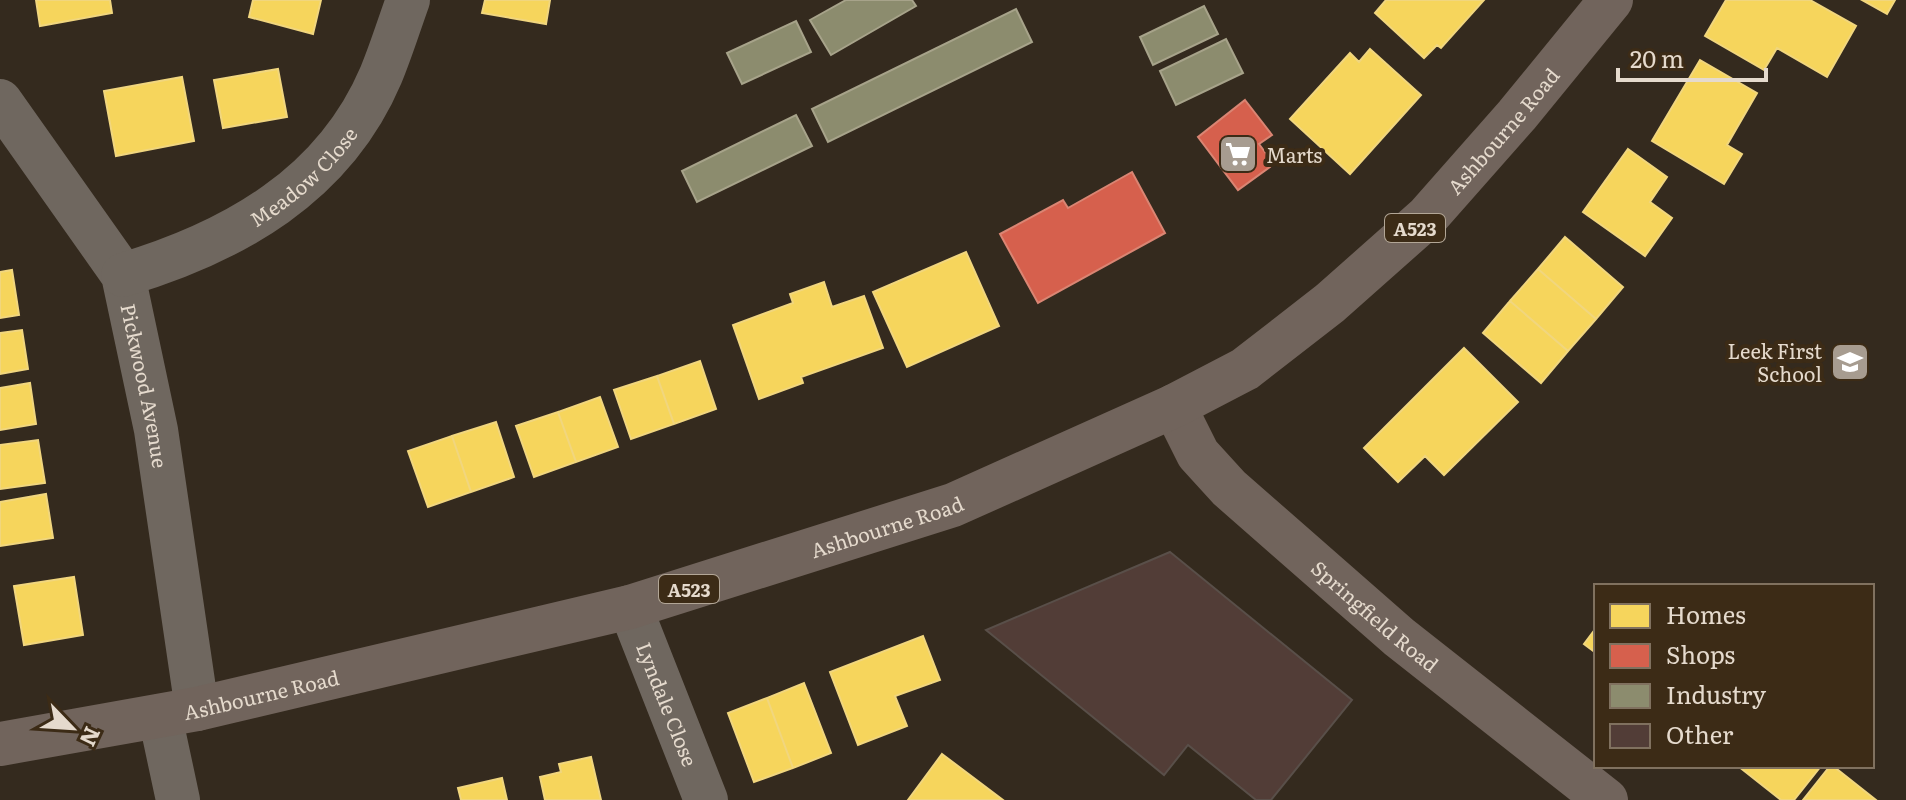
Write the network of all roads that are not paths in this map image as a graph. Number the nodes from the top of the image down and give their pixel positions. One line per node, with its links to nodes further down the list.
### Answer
1 (408, 0): 4 (street, Meadow Close)
2 (1611, 0): 5 (highway, Ashbourne Road / A523)
3 (4, 114): 4 (street, Pickwood Avenue)
4 (123, 275): 7 (street, Pickwood Avenue)
5 (1174, 406): 6 (highway, Ashbourne Road / A523); 11 (highway, Springfield Road)
6 (630, 607): 7 (highway, Ashbourne Road / A523); 10 (street, Lyndale Close)
7 (179, 712): 8 (highway, Ashbourne Road / A523); 9 (street, Pickwood Avenue)
8 (0, 744)
9 (178, 800)
10 (706, 800)
11 (1606, 800)

